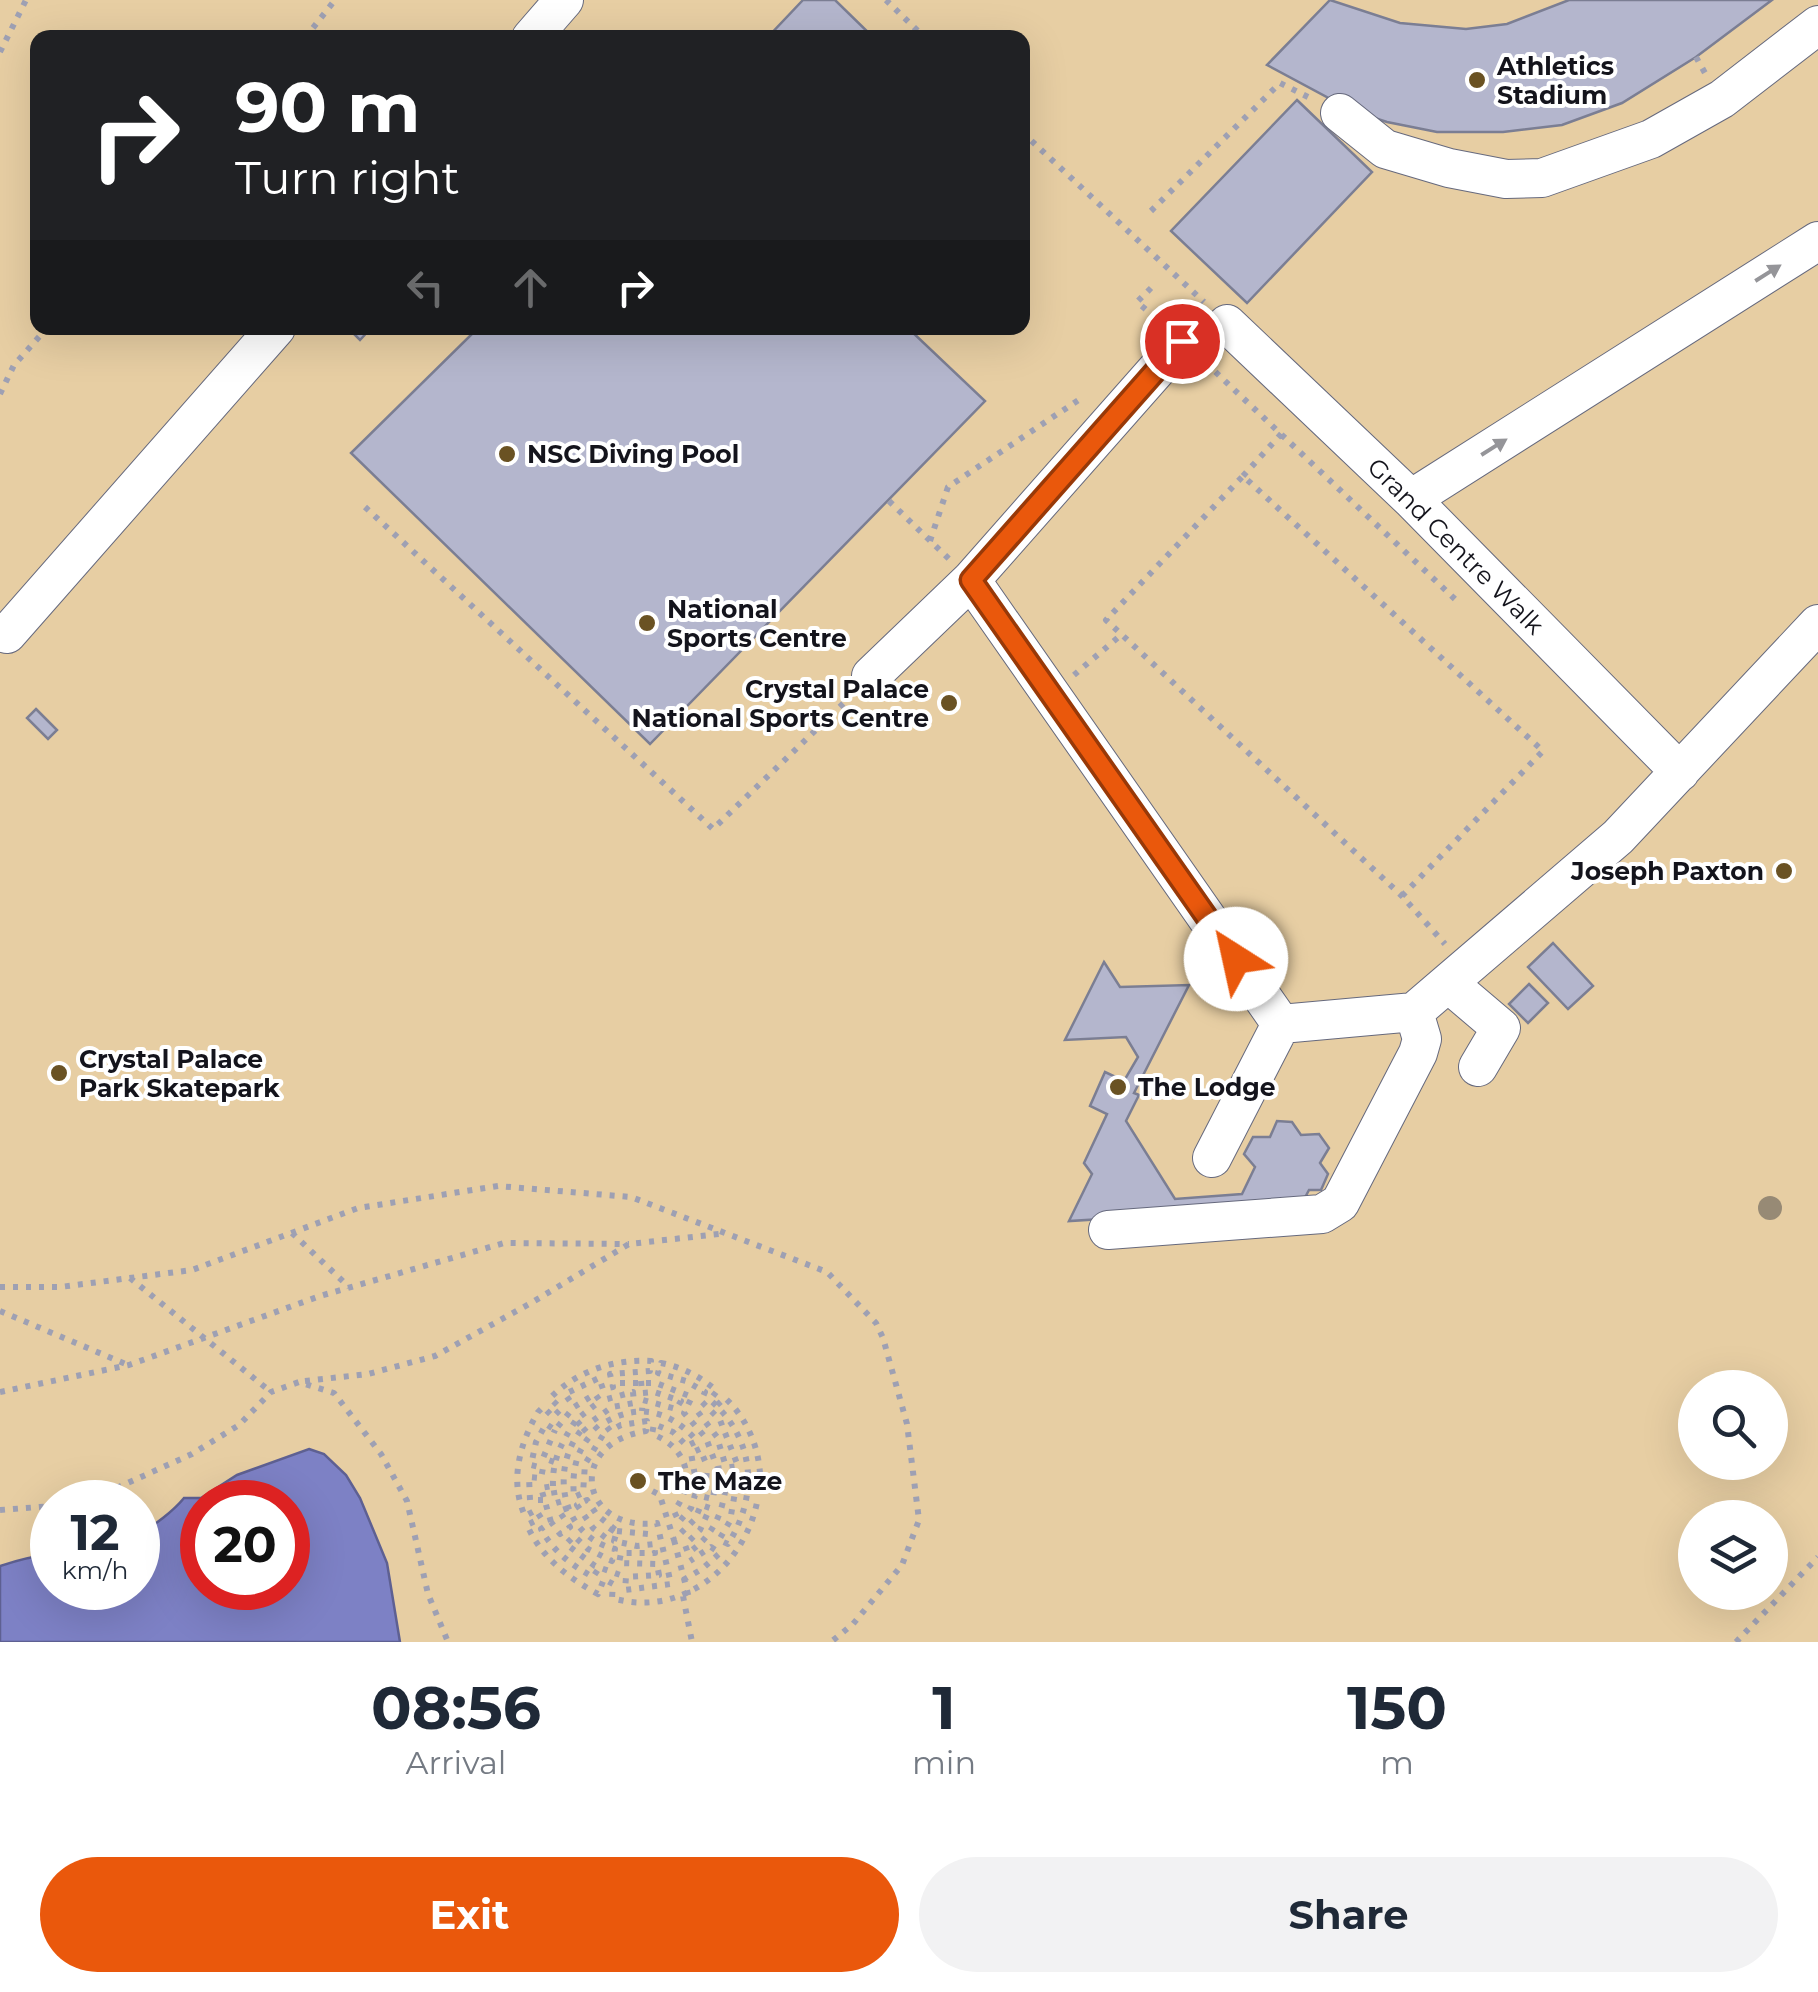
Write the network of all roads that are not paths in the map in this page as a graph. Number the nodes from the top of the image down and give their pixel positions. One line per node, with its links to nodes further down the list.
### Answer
1 (564, 0): 3 (lane)
2 (1818, 25): 4 (lane)
3 (538, 30)
4 (1340, 113)
5 (1818, 241): 9 (lane, one-way to 5)
6 (1227, 324): 9 (lane, Grand Centre Walk)
7 (270, 335): 12 (lane)
8 (1182, 341): 10 (lane)
9 (1411, 499): 14 (lane, Grand Centre Walk)
10 (971, 580): 13 (lane); 17 (lane)
11 (1818, 624): 14 (lane)
12 (7, 634)
13 (872, 676)
14 (1680, 772): 15 (lane)
15 (1457, 975): 16 (lane); 18 (lane)
16 (1414, 1012): 17 (lane); 20 (lane)
17 (1280, 1024): 19 (lane)
18 (1478, 1067)
19 (1212, 1158)
20 (1108, 1230)

